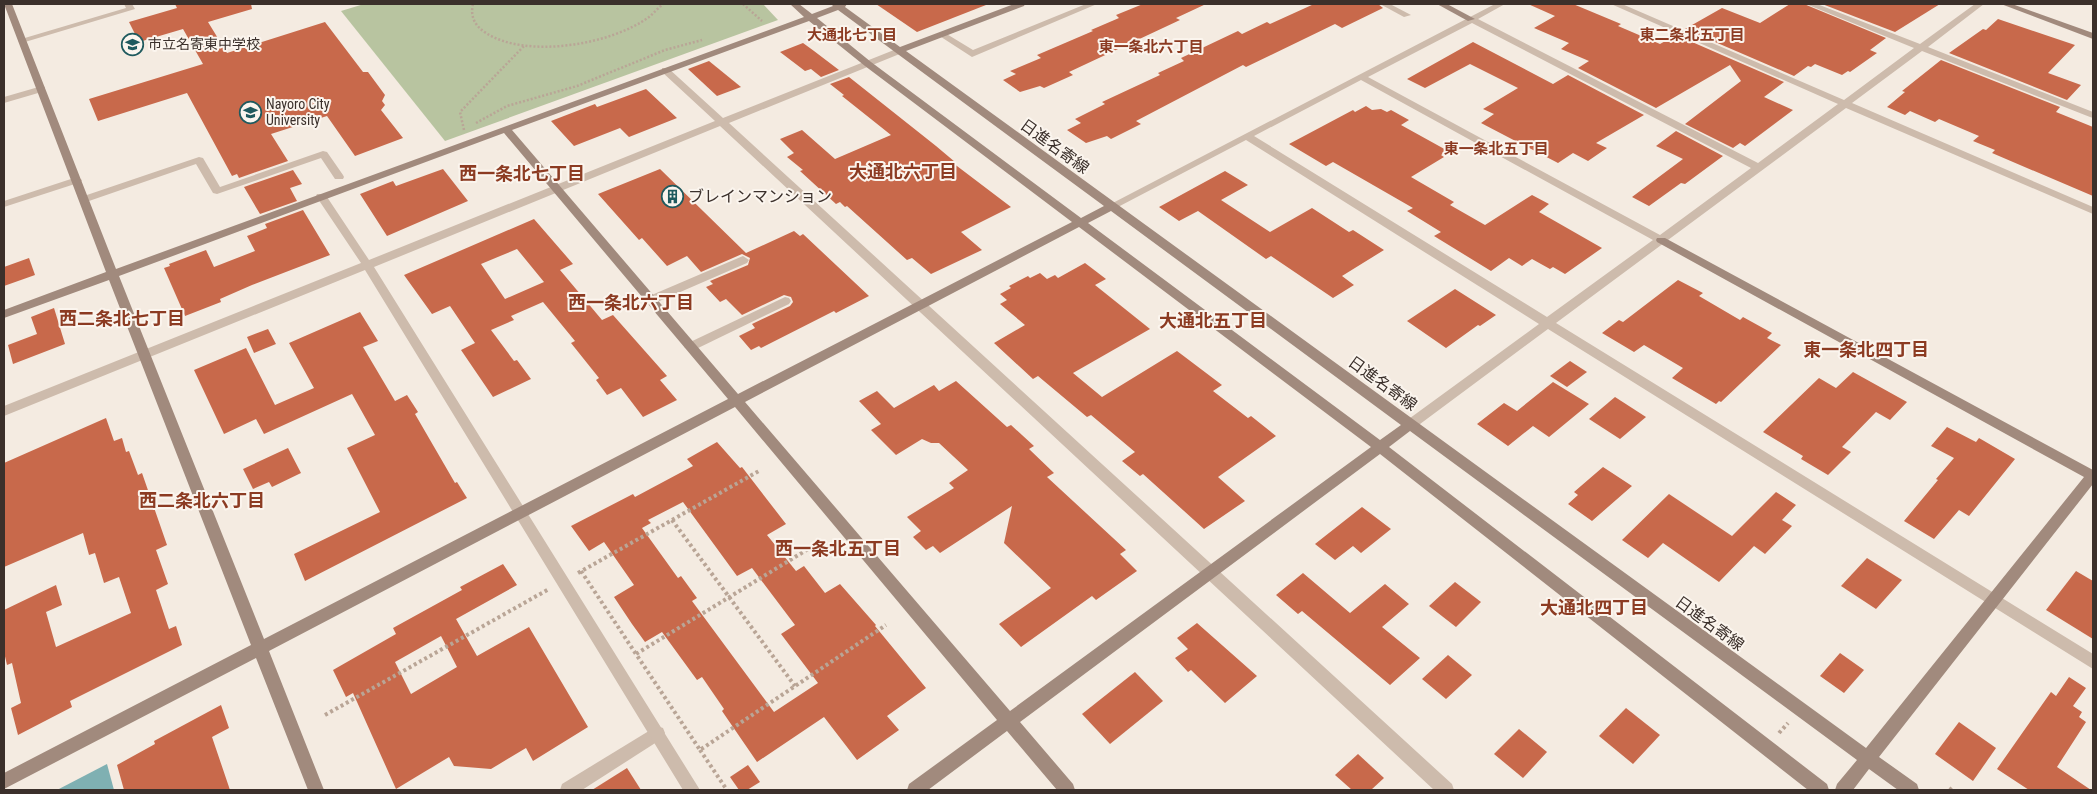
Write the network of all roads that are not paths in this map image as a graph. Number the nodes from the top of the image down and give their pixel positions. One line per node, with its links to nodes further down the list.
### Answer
1 (8, 4): 19 (street)
2 (128, 4): 19 (street)
3 (794, 4): 15 (street)
4 (1021, 4): 17 (street)
5 (1093, 4): 17 (street)
6 (1384, 4): 14 (street)
7 (1441, 4): 16 (street)
8 (1501, 4): 16 (street)
9 (1615, 4): 27 (street)
10 (1810, 4): 20 (street)
11 (1980, 4): 20 (street)
12 (2006, 4): 18 (street)
13 (840, 5): 15 (street); 21 (street, 日進名寄線)
14 (1408, 15)
15 (809, 17): 22 (street); 23 (street)
16 (1471, 18): 24 (street); 32 (street)
17 (942, 35): 21 (street)
18 (2093, 36)
19 (22, 40): 25 (street)
20 (1920, 47): 27 (street); 28 (street)
21 (900, 51): 22 (street); 39 (street, 日進名寄線)
22 (868, 64): 29 (street); 41 (street)
23 (665, 70): 29 (street); 30 (street)
24 (1362, 77): 31 (street); 42 (street)
25 (42, 89): 26 (street); 34 (street)
26 (4, 100)
27 (1845, 103): 32 (street); 40 (street)
28 (2093, 115)
29 (722, 123): 35 (street); 48 (street)
30 (506, 129): 35 (street); 36 (street)
31 (1246, 136): 39 (street); 50 (street)
32 (1760, 168): 42 (street)
33 (339, 177): 37 (street)
34 (76, 180): 37 (street); 38 (street)
35 (558, 189): 44 (street); 46 (street)
36 (321, 196): 44 (street); 45 (street)
37 (85, 199): 45 (street)
38 (4, 204)
39 (1112, 206): 41 (street); 55 (street, 日進名寄線)
40 (2093, 211)
41 (1078, 223): 48 (street); 56 (street)
42 (1661, 240): 50 (street); 57 (street)
43 (742, 260): 46 (street)
44 (368, 266): 52 (street); 58 (street)
45 (112, 273): 49 (street); 52 (street)
46 (651, 300): 51 (street)
47 (785, 301): 51 (street)
48 (919, 305): 53 (street); 59 (street)
49 (4, 314)
50 (1548, 323): 55 (street); 60 (street)
51 (690, 347): 53 (street)
52 (145, 355): 54 (street); 61 (street)
53 (735, 400): 58 (street); 63 (street)
54 (4, 411)
55 (1411, 424): 56 (street); 65 (street, 日進名寄線)
56 (1380, 447): 59 (street); 73 (street)
57 (2093, 476): 60 (street)
58 (519, 512): 61 (street); 64 (street)
59 (1210, 573): 63 (street); 72 (street)
60 (1995, 600): 62 (street); 65 (street)
61 (260, 647): 66 (street); 67 (street)
62 (2093, 662)
63 (1008, 721): 70 (street); 71 (street)
64 (657, 733): 68 (street); 69 (street)
65 (1869, 759): 74 (street); 75 (street, 日進名寄線)
66 (4, 781)
67 (316, 790)
68 (568, 790)
69 (692, 790)
70 (915, 790)
71 (1067, 790)
72 (1446, 790)
73 (1820, 790)
74 (1844, 790)
75 (1911, 790)

